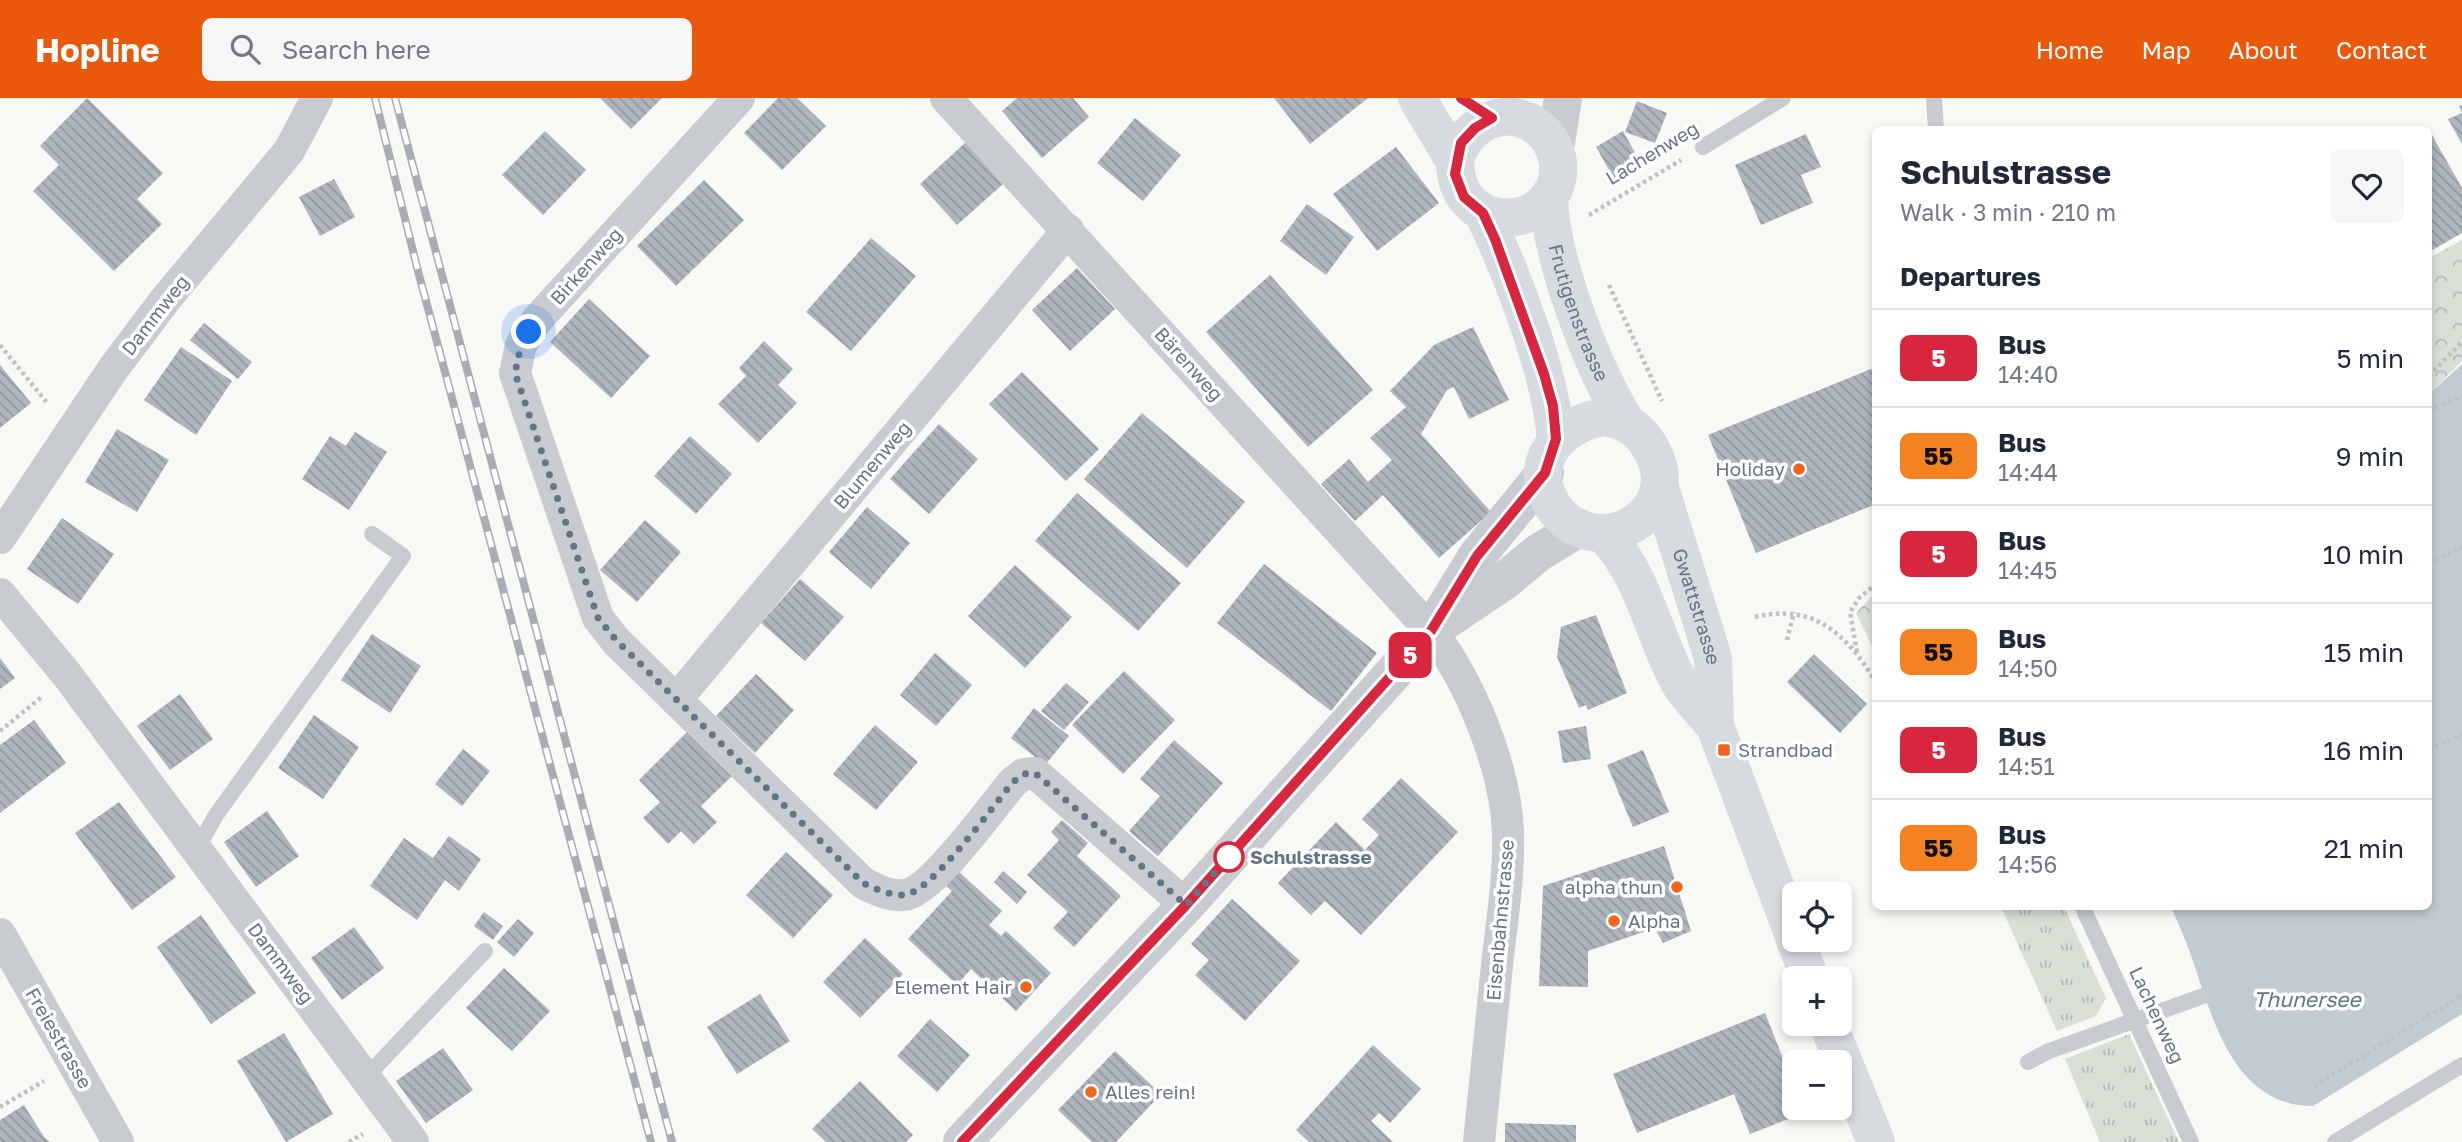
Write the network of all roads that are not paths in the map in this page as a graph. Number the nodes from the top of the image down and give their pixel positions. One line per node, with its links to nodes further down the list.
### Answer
1 (317, 98): 21 (street, Dammweg)
2 (739, 98): 24 (street, Birkenweg)
3 (946, 98): 15 (street, Bärenweg)
4 (1417, 98): 12 (main road)
5 (1563, 98): 11 (street)
6 (1783, 98): 10 (lane, Lachenweg)
7 (1934, 98): 9 (lane)
8 (1493, 108): 11 (main road); 12 (main road)
9 (1936, 126)
10 (1703, 147)
11 (1555, 149): 13 (main road)
12 (1455, 162): 14 (main road)
13 (1549, 196): 14 (main road); 16 (main road, Frutigenstrasse)
14 (1483, 213): 17 (main road)
15 (1068, 230): 23 (street, Bärenweg); 24 (street, Blumenweg)
16 (1626, 422): 17 (main road); 18 (main road)
17 (1551, 456): 19 (main road); 23 (street)
18 (1661, 491): 19 (main road); 25 (main road, Gwattstrasse)
19 (1592, 532): 23 (street); 25 (main road, Gwattstrasse)
20 (372, 534): 26 (lane)
21 (0, 538)
22 (0, 594): 26 (street, Dammweg)
23 (1431, 631): 27 (street); 41 (street, Eisenbahnstrasse)
24 (676, 700): 27 (street, Birkenweg)
25 (1715, 726): 28 (main road, Gwattstrasse)
26 (197, 849): 37 (street, Dammweg)
27 (1186, 905): 40 (street)
28 (1782, 906)
29 (2084, 910): 33 (lane, Lachenweg)
30 (0, 934): 38 (street, Freiestrasse)
31 (485, 951): 37 (lane)
32 (2206, 995): 33 (lane)
33 (2137, 1020): 35 (lane); 43 (lane, Lachenweg)
34 (1833, 1036): 42 (main road)
35 (2028, 1062)
36 (2462, 1065): 44 (lane)
37 (366, 1077): 39 (street, Dammweg)
38 (118, 1142)
39 (413, 1142)
40 (962, 1142)
41 (1479, 1142)
42 (1876, 1142)
43 (2191, 1142)
44 (2335, 1142)

